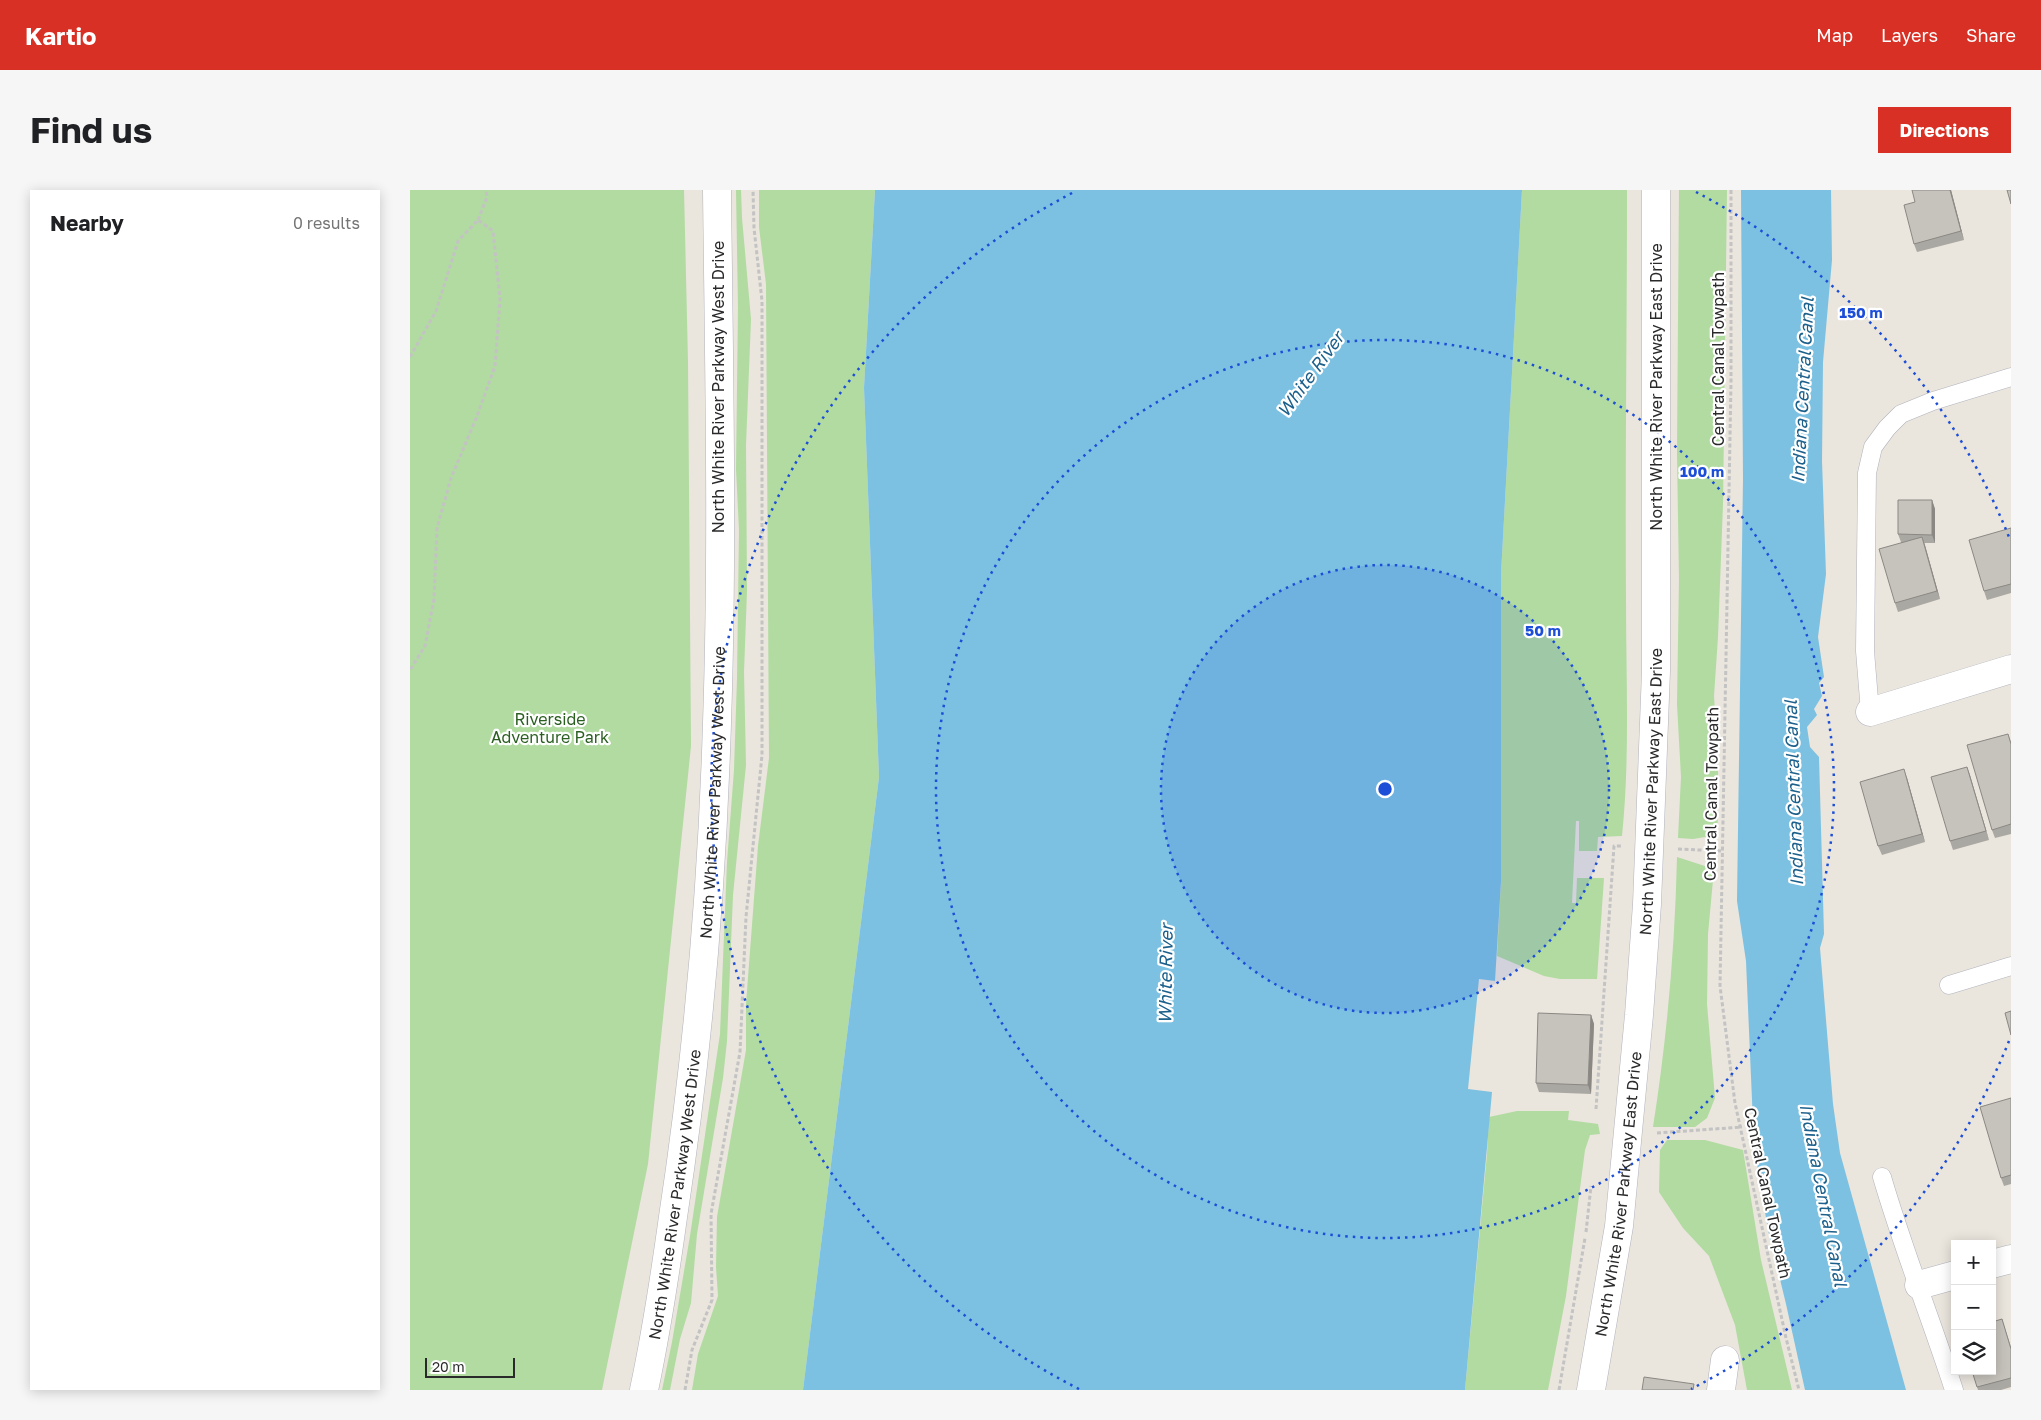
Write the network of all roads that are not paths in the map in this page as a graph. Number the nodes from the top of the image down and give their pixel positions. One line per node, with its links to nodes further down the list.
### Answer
1 (717, 190): 14 (street, North White River Parkway West Drive)
2 (1656, 190): 15 (street, North White River Parkway East Drive)
3 (2011, 377): 5 (lane)
4 (2011, 669): 5 (street)
5 (1870, 712)
6 (2011, 966): 7 (lane)
7 (1949, 985)
8 (1882, 1177): 12 (lane)
9 (2011, 1258): 10 (street)
10 (1996, 1263)
11 (1951, 1276): 12 (street)
12 (1919, 1285): 17 (lane)
13 (1725, 1360): 16 (street)
14 (644, 1390)
15 (1591, 1390)
16 (1721, 1390)
17 (1954, 1390)

